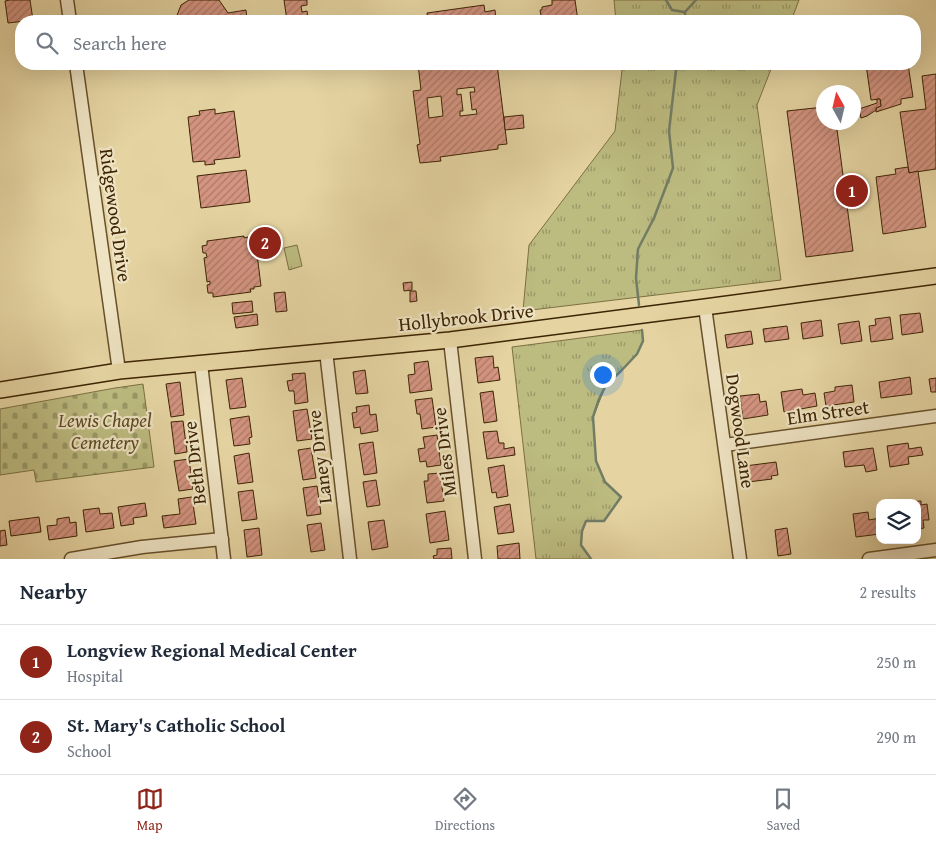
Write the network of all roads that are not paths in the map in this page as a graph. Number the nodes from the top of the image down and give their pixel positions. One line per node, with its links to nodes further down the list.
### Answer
1 (67, 0): 2 (street)
2 (69, 15)
3 (77, 70): 9 (street, Ridgewood Drive)
4 (936, 276): 5 (main road, Hollybrook Drive)
5 (705, 307): 6 (main road, Hollybrook Drive); 12 (street, Dogwood Lane)
6 (450, 340): 7 (main road, Hollybrook Drive); 18 (street, Miles Drive)
7 (326, 352): 8 (main road, Hollybrook Drive); 17 (street, Laney Drive)
8 (202, 364): 9 (main road, Hollybrook Drive); 13 (street, Beth Drive)
9 (119, 371): 10 (main road, Hollybrook Drive)
10 (0, 390)
11 (936, 416): 12 (street, Elm Street)
12 (725, 445): 19 (street, Dogwood Lane)
13 (222, 539): 15 (street); 16 (street, Beth Drive)
14 (936, 550): 20 (street)
15 (71, 559)
16 (224, 559)
17 (350, 559)
18 (475, 559)
19 (740, 559)
20 (869, 559)

